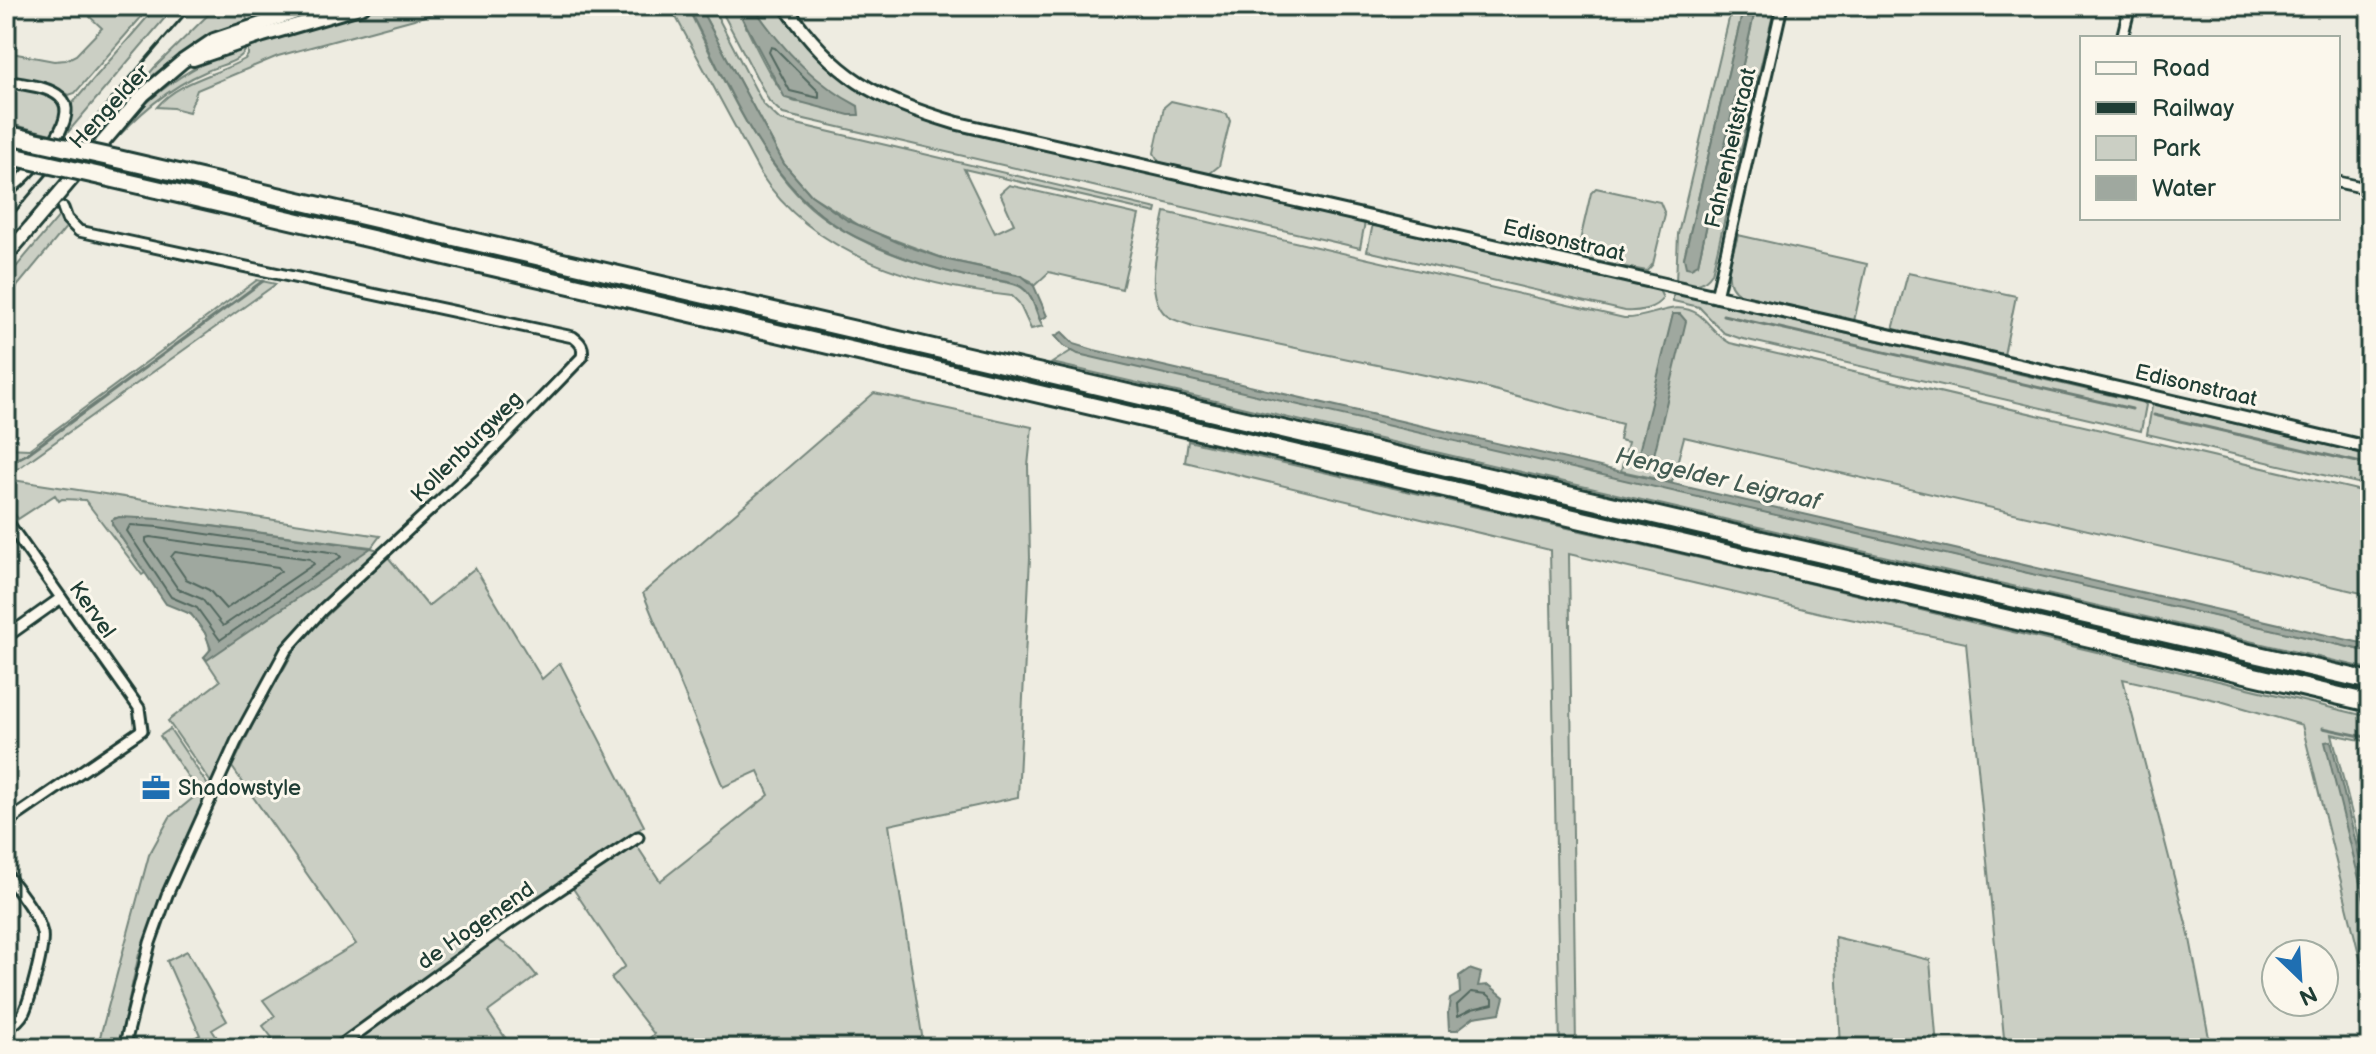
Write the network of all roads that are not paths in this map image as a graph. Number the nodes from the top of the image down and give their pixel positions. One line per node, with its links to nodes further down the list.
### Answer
1 (314, 6): 7 (main road, Hengelder)
2 (363, 6): 7 (main road, Hengelder)
3 (785, 6): 16 (street, Edisonstraat)
4 (1782, 6): 16 (street, Fahrenheitstraat)
5 (2130, 6): 6 (street)
6 (2122, 36)
7 (183, 61): 15 (main road, Hengelder)
8 (6, 81): 10 (street)
9 (6, 134): 21 (highway, bridge)
10 (18, 161): 13 (street); 22 (highway, bridge)
11 (2340, 182): 12 (street)
12 (2370, 189)
13 (6, 192)
14 (63, 208): 27 (street, Kollenburgweg)
15 (6, 256)
16 (1716, 297): 17 (street, Edisonstraat)
17 (2370, 448)
18 (6, 520): 19 (street, Kervel)
19 (61, 598): 20 (street); 23 (street, Kervel)
20 (6, 637)
21 (2370, 681)
22 (2370, 703)
23 (6, 823)
24 (638, 837): 28 (street, de Hogenend)
25 (6, 874): 26 (street)
26 (6, 1029)
27 (124, 1048)
28 (337, 1048)

